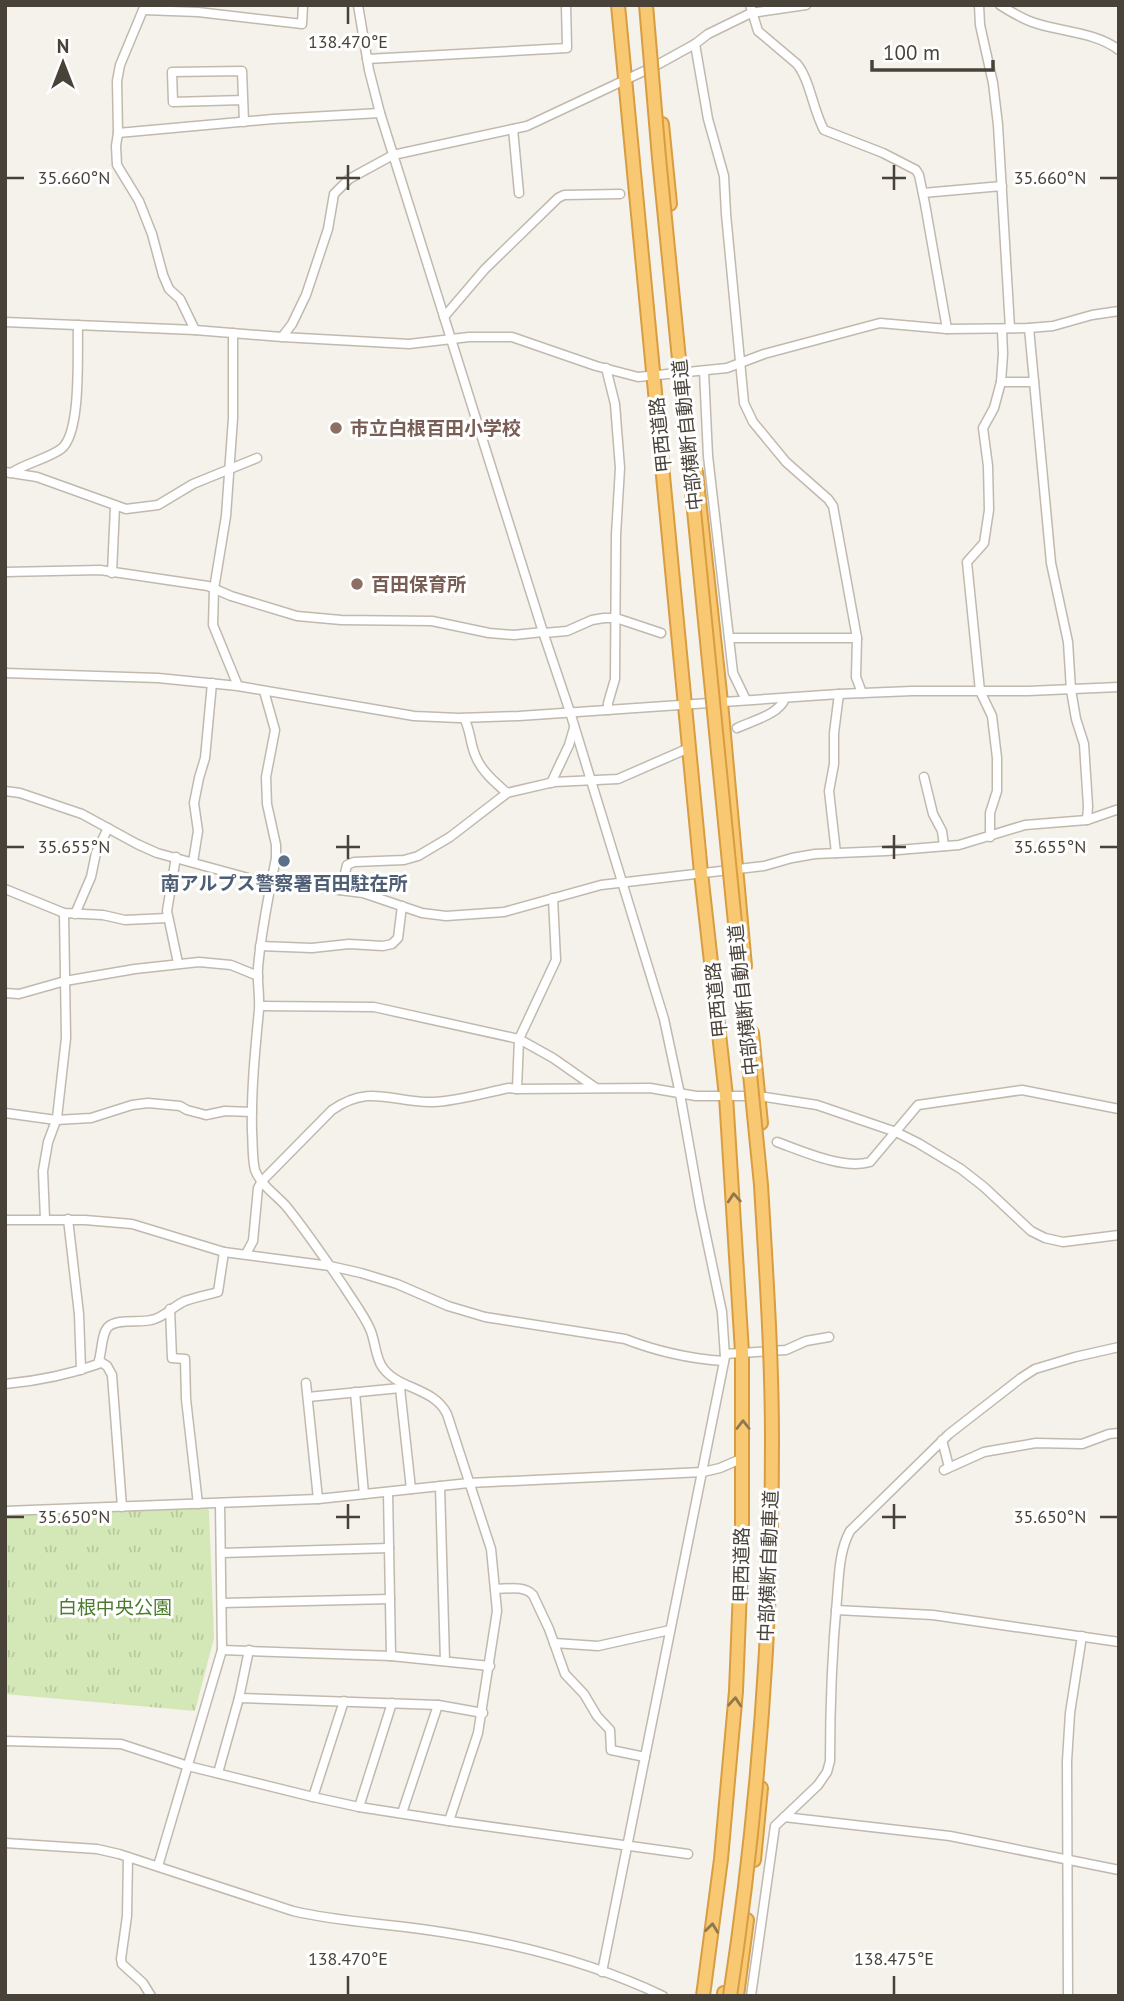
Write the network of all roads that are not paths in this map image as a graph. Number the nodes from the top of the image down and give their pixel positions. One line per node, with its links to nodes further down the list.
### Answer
1 (303, 5): 11 (street)
2 (358, 5): 15 (street)
3 (566, 5): 15 (street)
4 (618, 5): 17 (highway, 甲西道路)
5 (640, 5): 191 (highway, 中部横断自動車道, bridge)
6 (646, 5): 191 (highway, 中部横断自動車道, bridge)
7 (652, 5): 16 (highway, 甲西道路)
8 (806, 5): 12 (street)
9 (979, 5): 24 (street)
10 (1000, 5): 14 (street)
11 (145, 7): 22 (street)
12 (750, 9): 13 (street); 26 (street)
13 (695, 44): 16 (street); 39 (street)
14 (1119, 50)
15 (367, 59): 19 (street)
16 (657, 65): 17 (street); 42 (highway, 甲西道路)
17 (624, 82): 21 (street); 43 (highway, 甲西道路)
18 (243, 100): 18 (street); 20 (street)
19 (380, 113): 20 (street); 23 (street)
20 (244, 122): 22 (street)
21 (513, 129): 23 (street); 25 (street)
22 (118, 133): 35 (street)
23 (393, 155): 29 (street); 37 (street)
24 (1002, 186): 26 (street); 34 (street)
25 (519, 193)
26 (923, 193): 33 (street)
27 (620, 194): 29 (street)
28 (1119, 311): 32 (street)
29 (444, 317): 38 (street)
30 (5, 322): 31 (street)
31 (78, 325): 35 (street); 48 (street)
32 (1030, 328): 34 (street); 45 (street)
33 (947, 329): 34 (street); 39 (street)
34 (1006, 329): 44 (street)
35 (195, 330): 36 (street)
36 (233, 333): 37 (street); 47 (street)
37 (282, 337): 38 (street)
38 (451, 339): 40 (street); 54 (street)
39 (741, 363): 41 (street); 57 (street)
40 (606, 368): 43 (street); 53 (street)
41 (704, 371): 42 (street); 56 (street)
42 (685, 372): 43 (street); 69 (highway, 甲西道路)
43 (654, 376): 70 (highway, 甲西道路)
44 (1000, 382): 45 (street); 64 (street)
45 (1034, 382): 62 (street)
46 (257, 458): 47 (street)
47 (228, 470): 49 (street); 52 (street)
48 (8, 472): 49 (street)
49 (115, 506): 51 (street)
50 (5, 572): 51 (street)
51 (112, 573): 52 (street)
52 (214, 589): 54 (street); 60 (street)
53 (615, 618): 54 (street); 55 (street); 71 (street)
54 (543, 633): 72 (street)
55 (662, 633)
56 (730, 638): 57 (street); 68 (street)
57 (857, 638): 65 (street)
58 (5, 673): 59 (street)
59 (212, 683): 60 (street); 89 (street)
60 (238, 686): 63 (street)
61 (1119, 687): 62 (street)
62 (1071, 690): 64 (street); 83 (street)
63 (264, 691): 73 (street); 92 (street)
64 (980, 691): 65 (street); 85 (street)
65 (862, 693): 66 (street)
66 (839, 694): 67 (street); 87 (street)
67 (785, 698): 68 (street); 75 (street)
68 (746, 700): 69 (street)
69 (721, 702): 70 (street); 90 (highway, 甲西道路)
70 (686, 705): 71 (street); 76 (highway, 甲西道路)
71 (608, 709): 72 (street)
72 (570, 712): 73 (street); 74 (street)
73 (464, 718): 81 (street)
74 (575, 727): 78 (street); 79 (street)
75 (737, 728)
76 (689, 748): 78 (street); 91 (highway, 甲西道路)
77 (924, 777): 86 (street)
78 (591, 779): 79 (street); 93 (street)
79 (551, 783): 81 (street)
80 (5, 791): 84 (street)
81 (507, 793): 95 (street)
82 (1119, 808): 83 (street)
83 (1087, 820): 85 (street)
84 (108, 828): 88 (street); 99 (street)
85 (990, 836): 86 (street)
86 (944, 846): 87 (street)
87 (836, 853): 90 (street)
88 (176, 858): 89 (street); 100 (street)
89 (193, 862): 92 (street)
90 (737, 869): 91 (street); 111 (highway, 甲西道路)
91 (701, 873): 93 (street); 112 (highway, 甲西道路)
92 (271, 882): 95 (street); 101 (street)
93 (622, 882): 96 (street); 110 (street)
94 (5, 889): 98 (street)
95 (341, 890): 97 (street)
96 (554, 898): 97 (street); 107 (street)
97 (402, 906): 101 (street)
98 (64, 913): 99 (street); 104 (street)
99 (75, 914): 100 (street)
100 (167, 918): 102 (street)
101 (260, 946): 103 (street)
102 (178, 963): 103 (street); 104 (street)
103 (258, 976): 106 (street)
104 (65, 981): 105 (street); 116 (street)
105 (5, 993)
106 (260, 1006): 107 (street); 114 (street)
107 (519, 1039): 108 (street); 109 (street)
108 (596, 1088): 109 (street); 110 (street)
109 (517, 1089): 119 (street)
110 (680, 1094): 112 (street); 132 (street)
111 (759, 1096): 112 (street); 117 (street); 131 (highway, 甲西道路)
112 (726, 1097): 130 (highway, 甲西道路, one-way to 112)
113 (1119, 1109): 117 (street)
114 (252, 1112): 116 (street); 119 (street)
115 (5, 1113): 116 (street)
116 (56, 1120): 120 (street)
117 (896, 1132): 118 (street); 123 (street)
118 (777, 1142)
119 (262, 1181): 125 (street); 126 (street)
120 (45, 1219): 121 (street); 122 (street)
121 (68, 1219): 124 (street); 134 (street)
122 (5, 1220)
123 (1119, 1235)
124 (224, 1252): 125 (street); 127 (street)
125 (246, 1254): 126 (street)
126 (330, 1266): 132 (street); 137 (street)
127 (170, 1310): 133 (street); 151 (street)
128 (829, 1336): 131 (street)
129 (1119, 1347): 141 (street)
130 (742, 1352): 131 (street); 132 (street); 142 (highway, 甲西道路, one-way to 130)
131 (775, 1352): 191 (highway, 甲西道路)
132 (725, 1357): 143 (street)
133 (100, 1361): 134 (street); 152 (street)
134 (81, 1370): 136 (street)
135 (306, 1383): 139 (street)
136 (5, 1384)
137 (402, 1385): 138 (street); 144 (street); 146 (street)
138 (355, 1392): 139 (street); 148 (street)
139 (308, 1397): 149 (street)
140 (1119, 1433): 141 (street)
141 (942, 1440): 159 (street)
142 (743, 1458): 143 (street); 194 (highway, 甲西道路, one-way to 142)
143 (703, 1472): 144 (street); 160 (street)
144 (469, 1483): 145 (street); 156 (street)
145 (440, 1486): 146 (street); 167 (street)
146 (411, 1489): 147 (street)
147 (388, 1492): 148 (street); 154 (street)
148 (364, 1494): 149 (street)
149 (318, 1499): 150 (street)
150 (220, 1503): 151 (street); 155 (street)
151 (198, 1504): 152 (street)
152 (122, 1507): 153 (street)
153 (5, 1511)
154 (389, 1548): 155 (street); 157 (street)
155 (221, 1553): 158 (street)
156 (495, 1590): 163 (street); 168 (street)
157 (390, 1599): 158 (street); 166 (street)
158 (222, 1603): 164 (street)
159 (836, 1610): 161 (street); 181 (street)
160 (670, 1630): 163 (street); 175 (street)
161 (1082, 1636): 162 (street); 187 (street)
162 (1119, 1642)
163 (554, 1643): 175 (street)
164 (222, 1650): 165 (street); 176 (street)
165 (249, 1650): 166 (street); 169 (street)
166 (390, 1656): 167 (street)
167 (445, 1661): 168 (street)
168 (490, 1666): 173 (street)
169 (239, 1698): 170 (street); 177 (street)
170 (344, 1701): 171 (street); 178 (street)
171 (392, 1703): 172 (street); 179 (street)
172 (438, 1705): 173 (street); 180 (street)
173 (483, 1713): 182 (street)
174 (5, 1741): 176 (street)
175 (645, 1757): 184 (street)
176 (188, 1766): 177 (street); 188 (street)
177 (218, 1773): 178 (street)
178 (313, 1797): 179 (street)
179 (359, 1807): 180 (street)
180 (402, 1814): 182 (street)
181 (784, 1817): 187 (street); 195 (street)
182 (449, 1821): 184 (street)
183 (5, 1843): 186 (street)
184 (628, 1847): 185 (street); 190 (street)
185 (688, 1854)
186 (128, 1857): 188 (street); 192 (street)
187 (1069, 1860): 189 (street); 196 (street)
188 (158, 1866): 190 (street)
189 (1119, 1870)
190 (602, 1972): 193 (street)
191 (729, 1995)
192 (150, 1996)
193 (663, 1996)
194 (703, 1996)
195 (751, 1996)
196 (1068, 1996)

